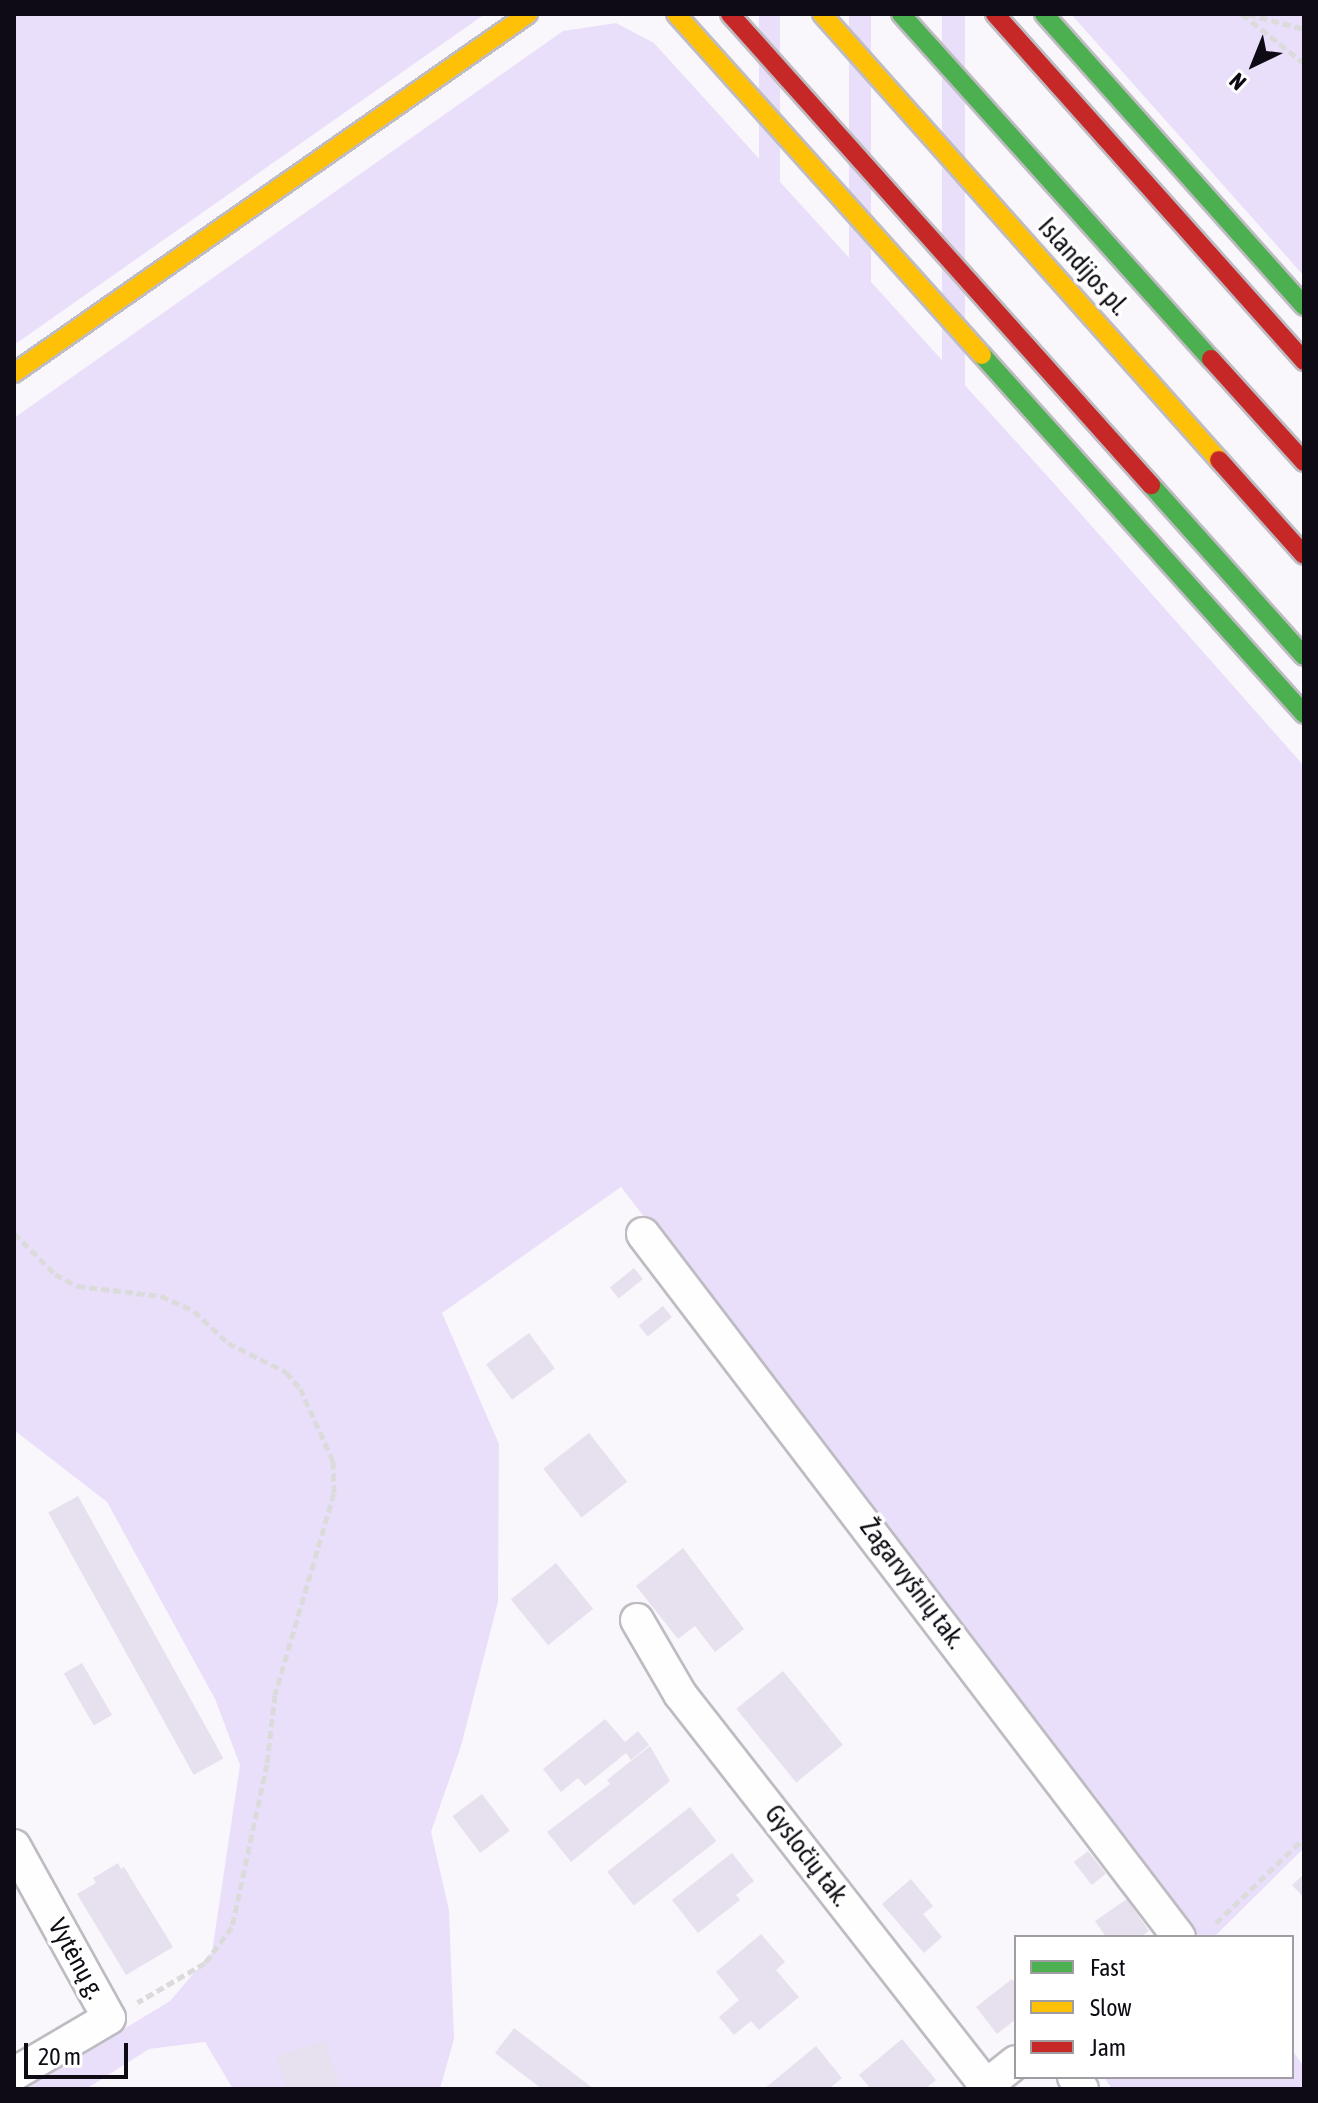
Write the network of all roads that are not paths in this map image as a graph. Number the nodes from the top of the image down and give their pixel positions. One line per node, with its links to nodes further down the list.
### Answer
1 (676, 14): 14 (highway)
2 (730, 14): 13 (highway)
3 (822, 14): 12 (highway, Islandijos pl.)
4 (901, 14): 11 (highway, Islandijos pl.)
5 (995, 14): 9 (highway)
6 (1044, 14): 8 (highway)
7 (520, 17): 10 (highway)
8 (1304, 306)
9 (1304, 361)
10 (14, 373)
11 (1304, 462)
12 (1304, 555)
13 (1304, 656)
14 (1304, 714)
15 (643, 1234): 18 (street, Žagarvyšnių tak.)
16 (637, 1620): 21 (street, Gysločių tak.)
17 (14, 1846): 20 (street, Vytėnų g.)
18 (1177, 1935)
19 (1014, 2064): 21 (street)
20 (14, 2074)
21 (984, 2087)

